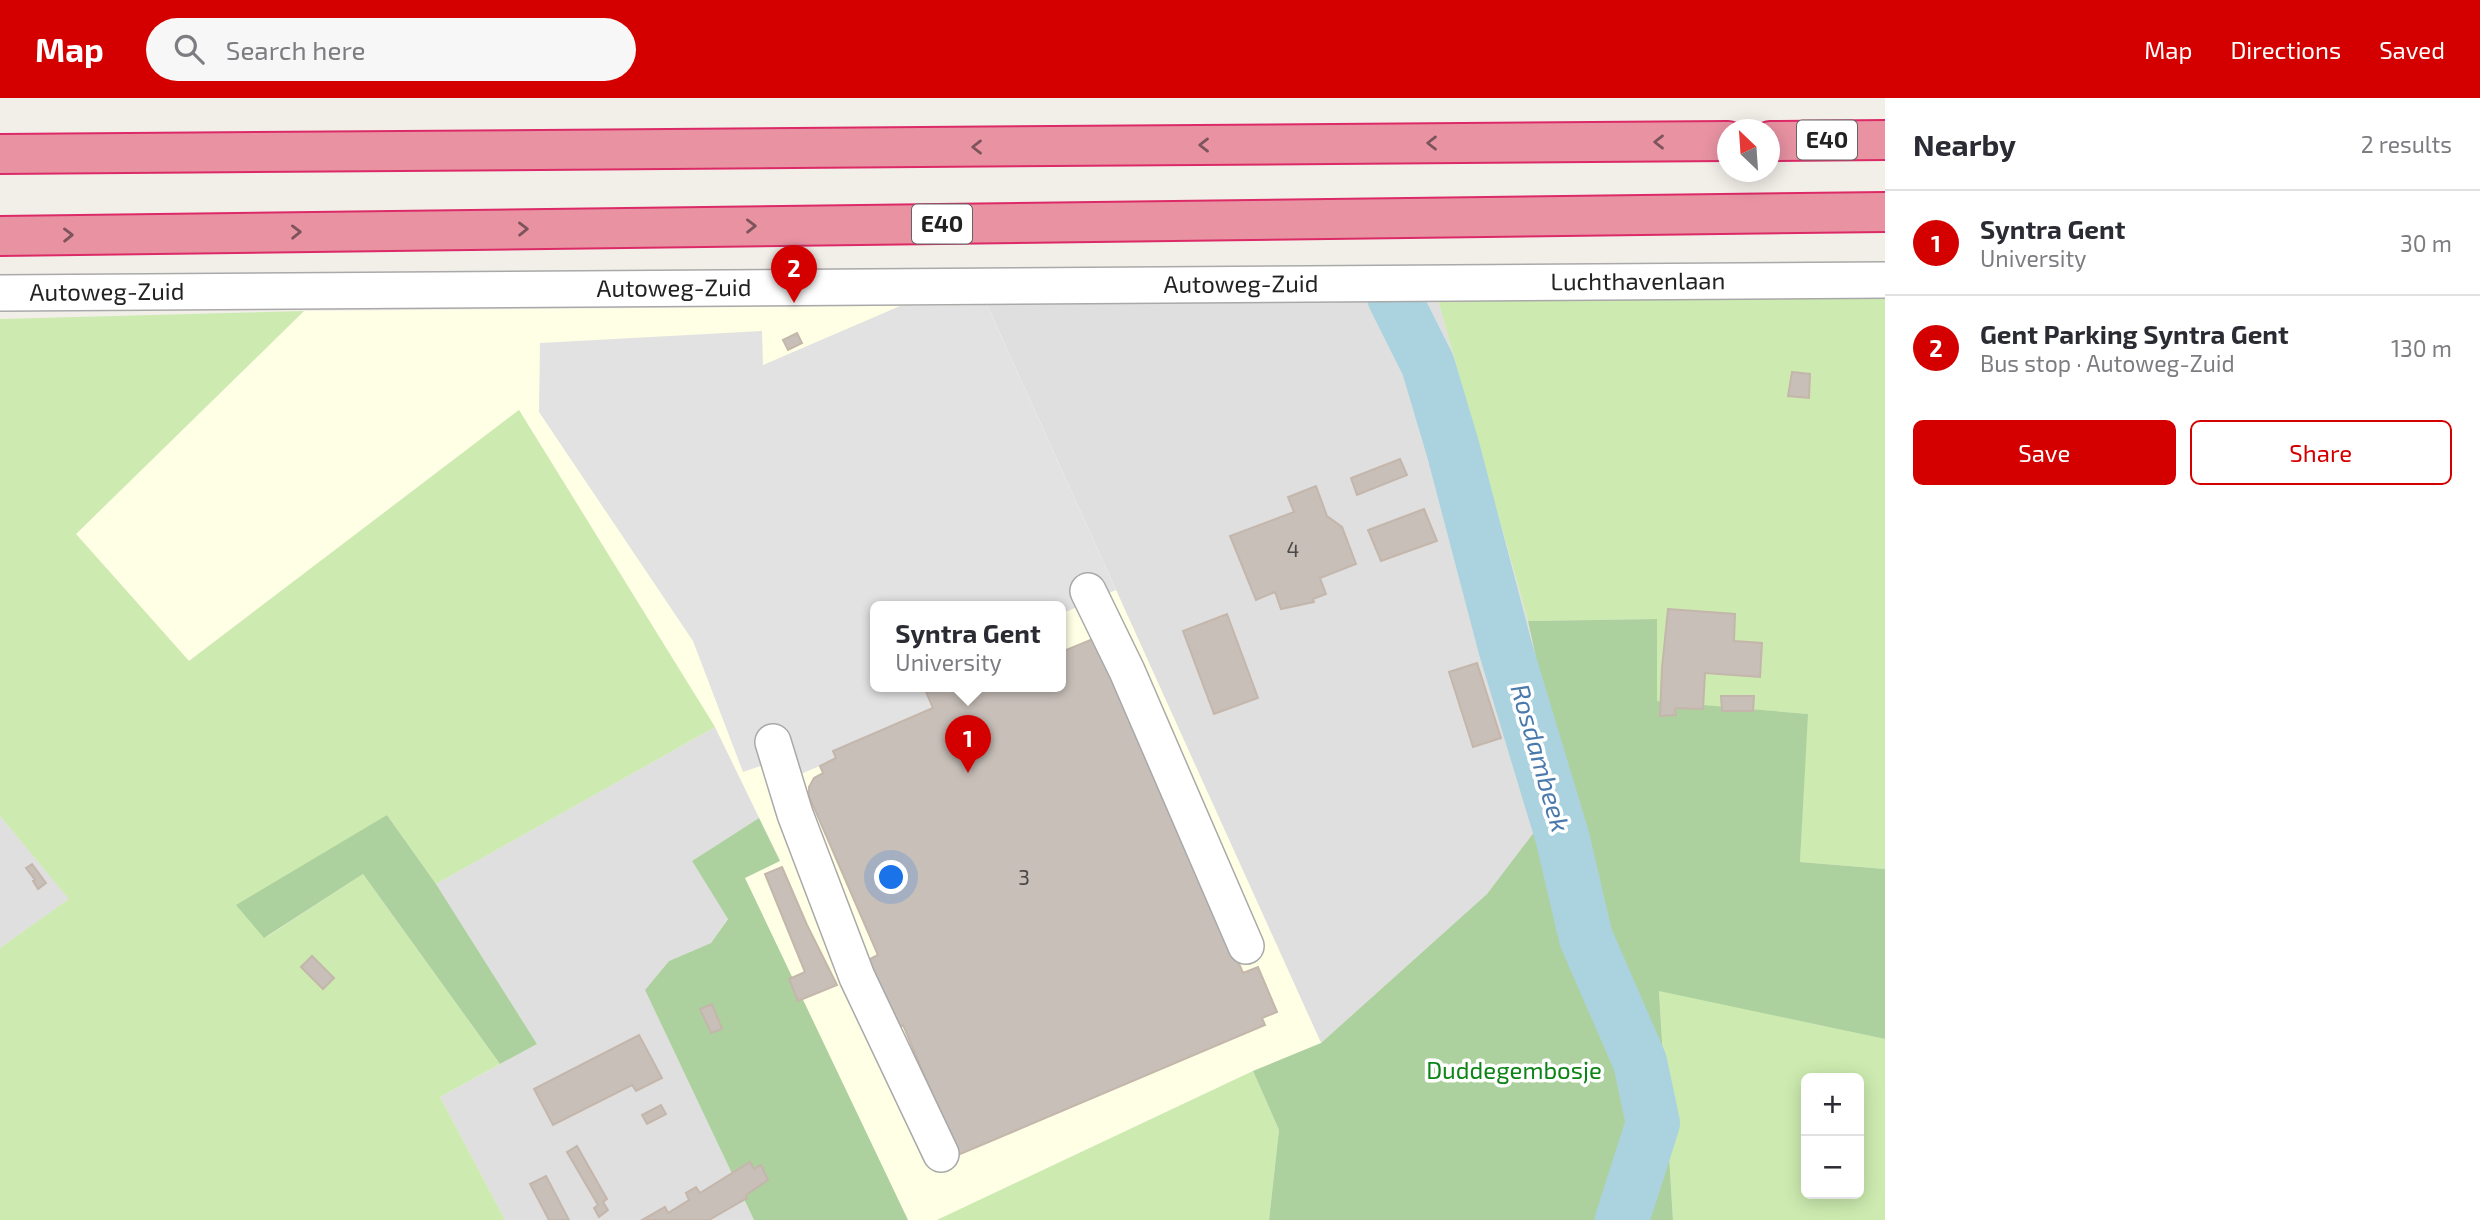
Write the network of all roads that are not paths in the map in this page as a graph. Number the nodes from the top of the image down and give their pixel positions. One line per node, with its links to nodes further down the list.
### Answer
1 (1885, 140): 3 (highway, E40)
2 (1717, 141): 4 (highway, one-way to 4)
3 (1780, 141)
4 (0, 154)
5 (1885, 212): 6 (highway, E40, one-way to 5)
6 (0, 236)
7 (1885, 280): 8 (street, Luchthavenlaan)
8 (1390, 284): 9 (street, Autoweg-Zuid)
9 (0, 293)
10 (1088, 591): 12 (street)
11 (773, 742): 13 (street)
12 (1246, 946)
13 (941, 1154)

